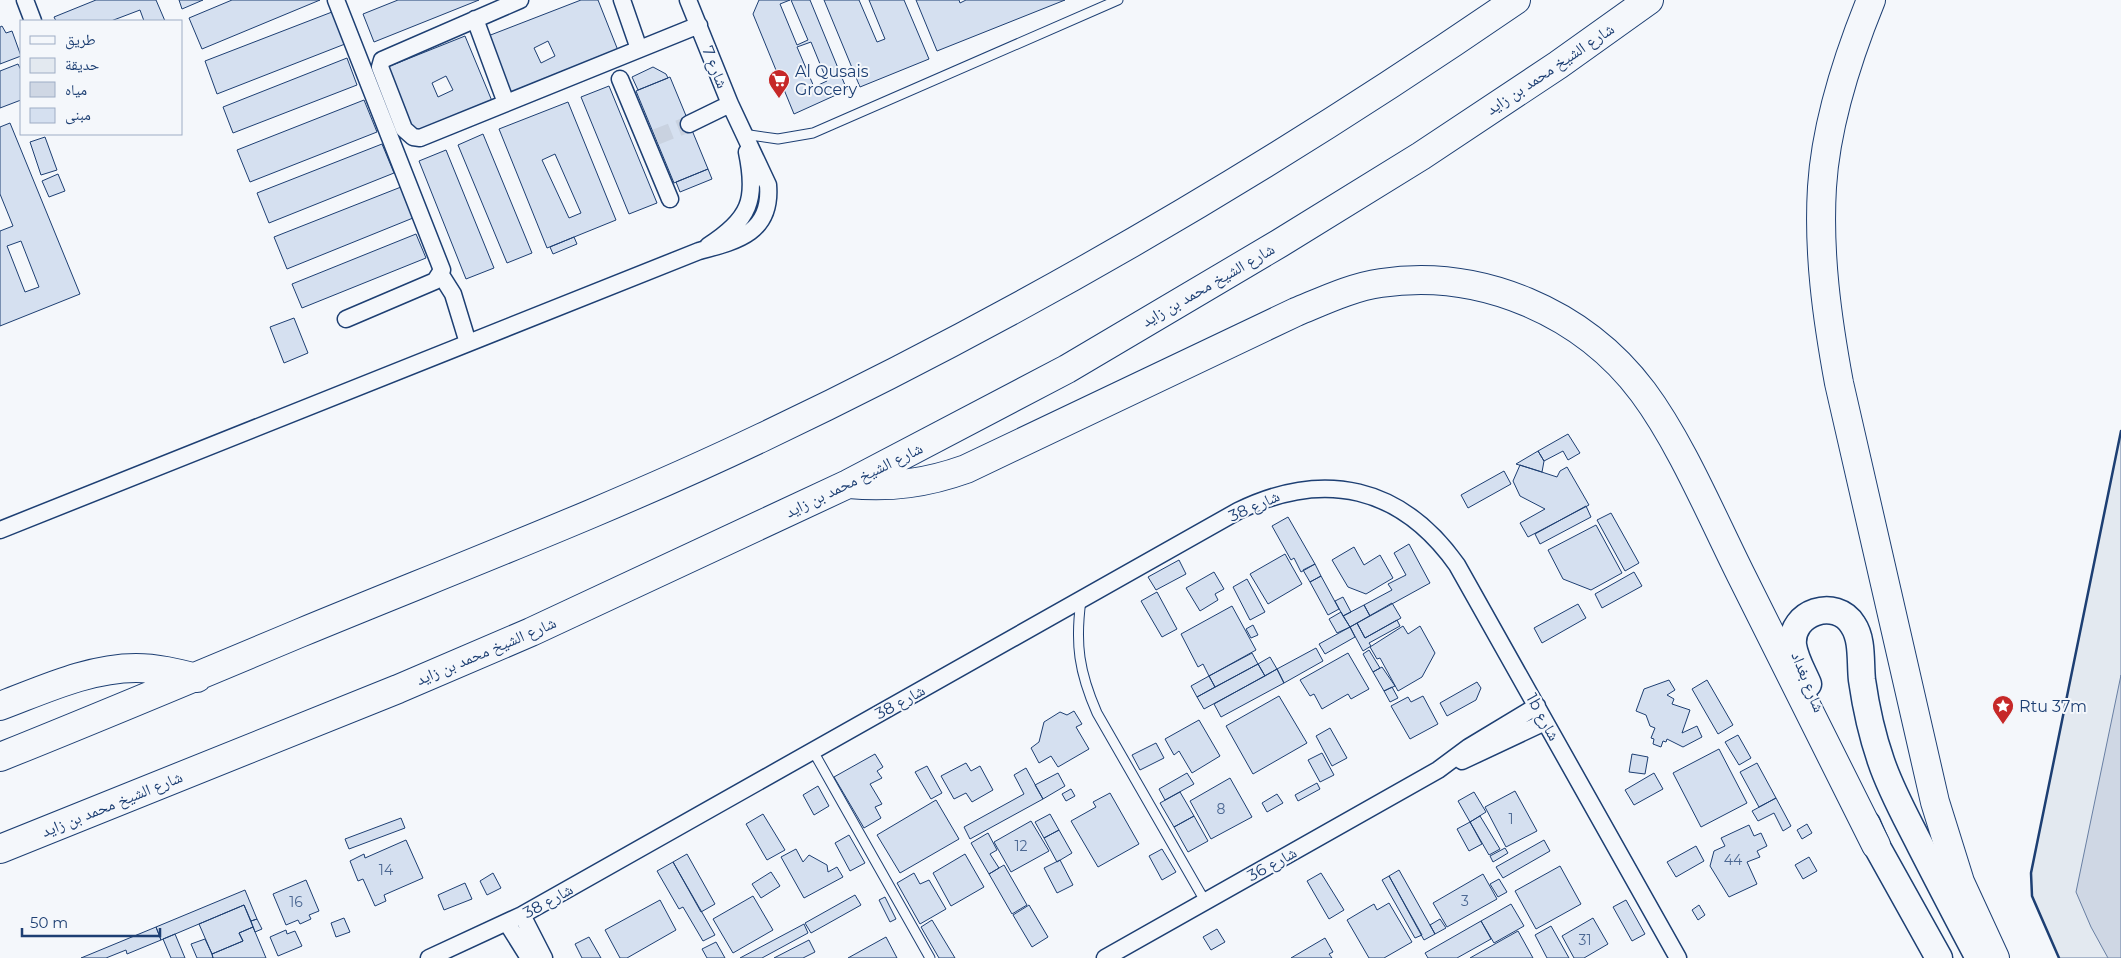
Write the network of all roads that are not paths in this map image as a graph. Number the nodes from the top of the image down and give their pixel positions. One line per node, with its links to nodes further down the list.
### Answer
1 (25, 0): 11 (street)
2 (336, 0): 20 (street)
3 (520, 0): 10 (street)
4 (622, 0): 13 (street)
5 (688, 0): 12 (street, شارع 7)
6 (1118, 0): 18 (lane)
7 (1516, 0): 27 (highway)
8 (1649, 0): 23 (highway, شارع الشيخ محمد بن زايد)
9 (1872, 0): 47 (highway)
10 (475, 19): 15 (street); 15 (street)
11 (33, 20)
12 (698, 25): 13 (street); 16 (street, شارع 7)
13 (639, 49): 15 (street)
14 (620, 79): 19 (street)
15 (506, 103)
16 (730, 104): 17 (street); 18 (street, شارع 7)
17 (689, 124)
18 (743, 134): 22 (street, شارع 7)
19 (670, 199)
20 (441, 275): 21 (street); 22 (street)
21 (346, 319)
22 (468, 343): 25 (street, شارع 7)
23 (848, 484): 34 (highway); 35 (highway, شارع الشيخ محمد بن زايد)
24 (1381, 500): 26 (street, شارع 38); 29 (street, 1b شارع)
25 (0, 530)
26 (1081, 600): 31 (street, شارع 38); 36 (lane)
27 (197, 678): 28 (highway); 32 (highway)
28 (0, 706)
29 (1537, 706): 30 (street, 1b شارع); 33 (street, شارع 36)
30 (1546, 722): 33 (street, شارع 36); 44 (street, 1b شارع)
31 (813, 751): 37 (street, شارع 38); 42 (lane)
32 (0, 757)
33 (1438, 770): 36 (street, شارع 36)
34 (1876, 845): 45 (main road, شارع بغداد); 46 (main road, شارع بغداد)
35 (0, 849)
36 (1205, 902): 43 (street, شارع 36)
37 (522, 915): 38 (street, شارع 38); 41 (street)
38 (507, 923): 39 (street, شارع 38); 40 (street)
39 (429, 958)
40 (529, 958)
41 (544, 958)
42 (930, 958)
43 (1105, 958)
44 (1678, 958)
45 (1939, 958)
46 (1979, 958)
47 (1995, 958)

